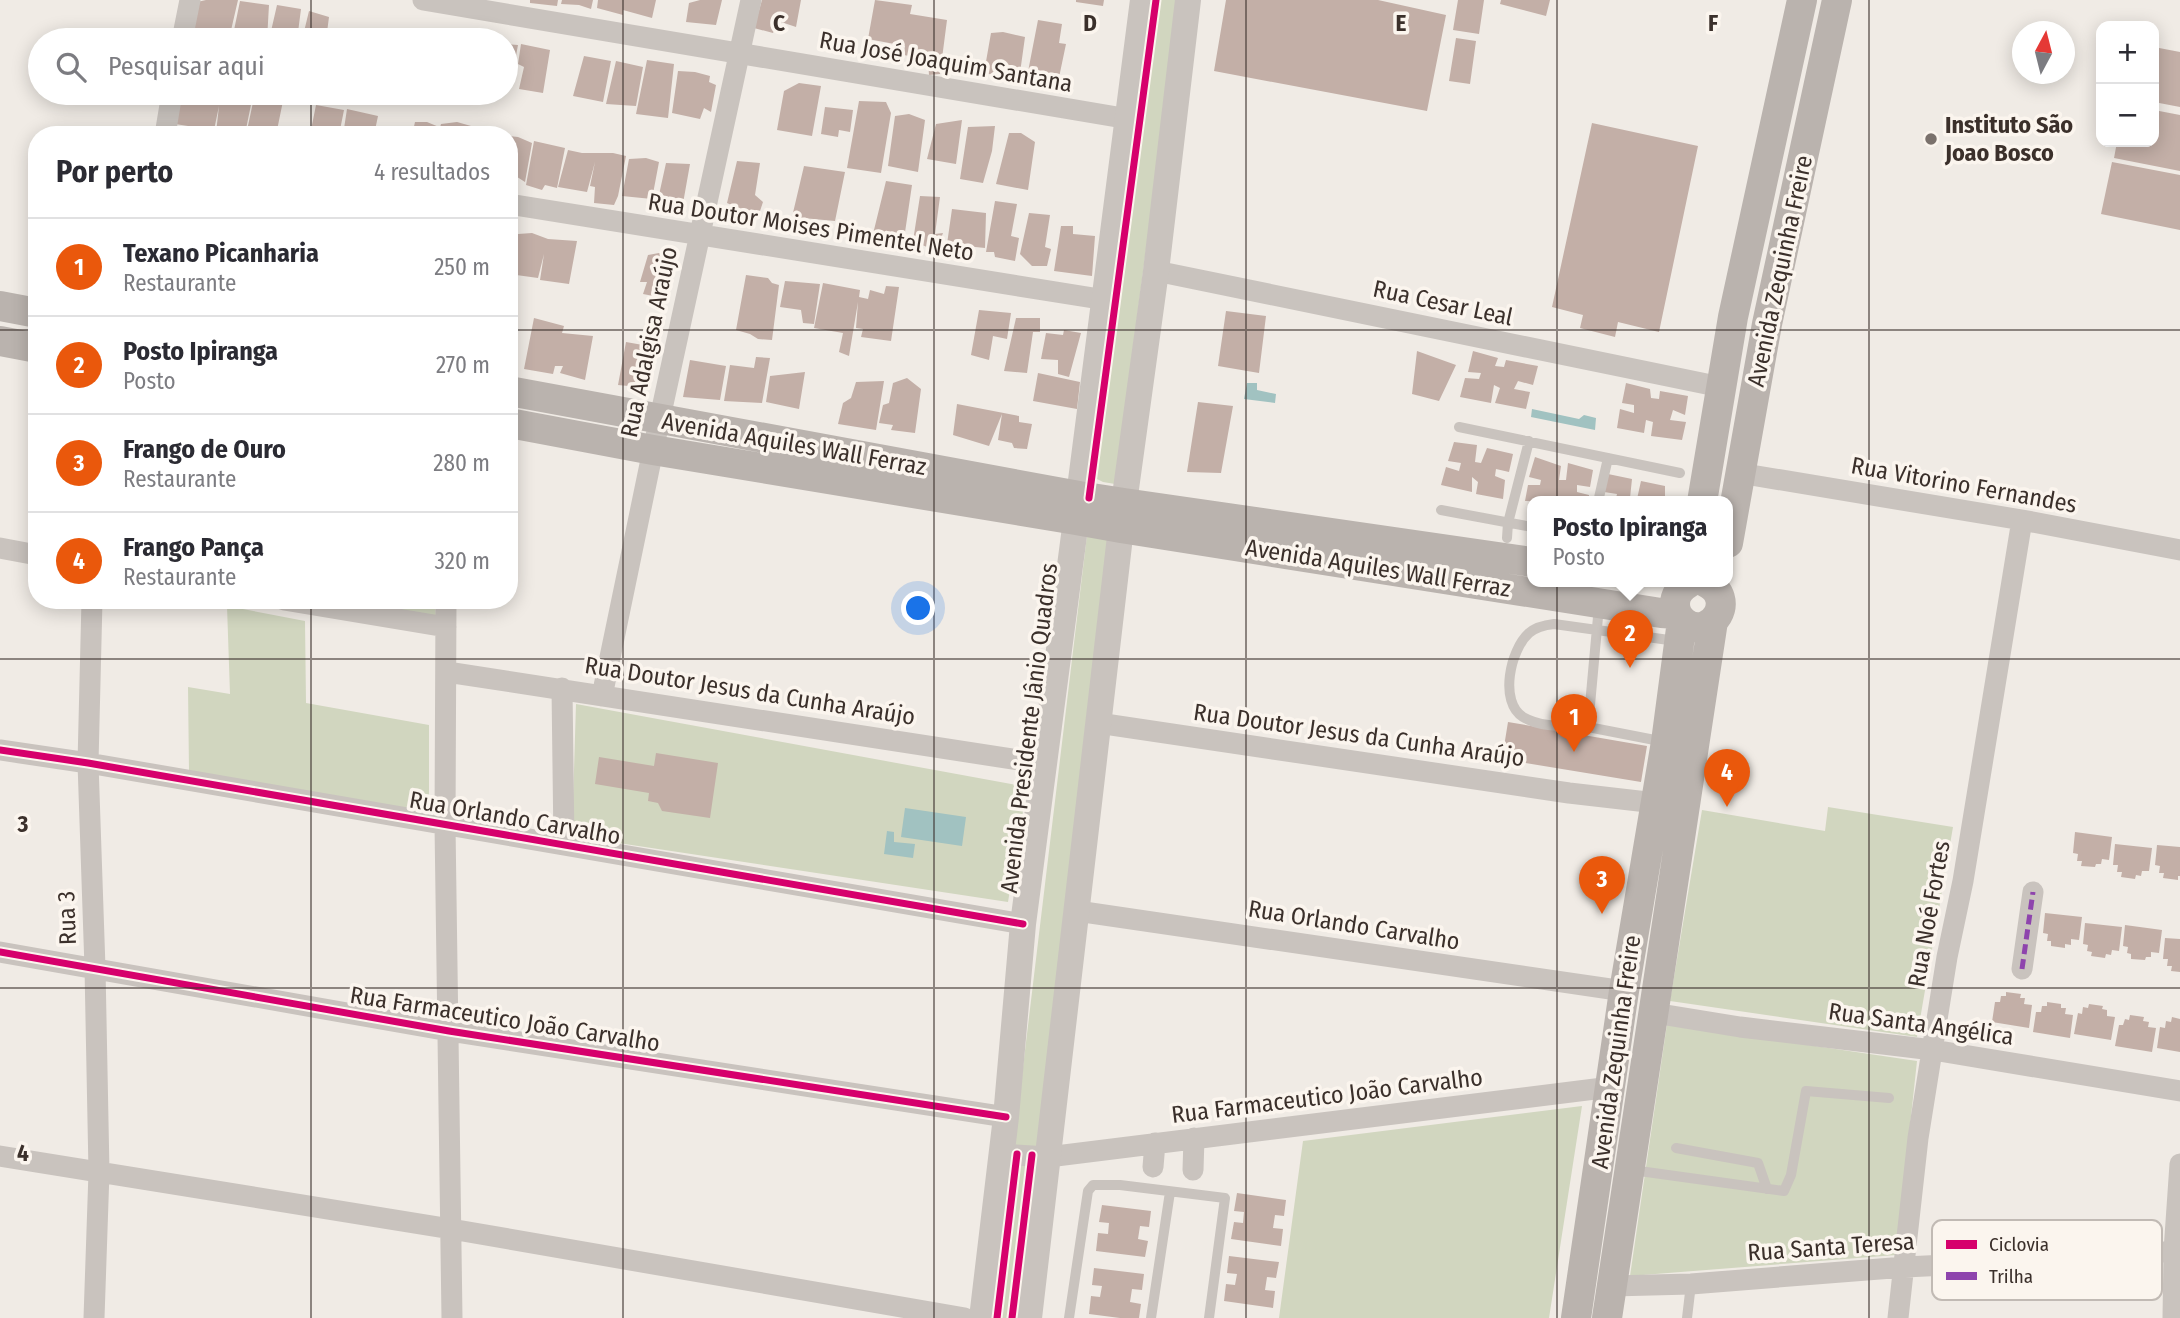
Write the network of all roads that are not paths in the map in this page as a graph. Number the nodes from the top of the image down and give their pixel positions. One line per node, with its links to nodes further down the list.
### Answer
1 (190, 0): 8 (street)
2 (423, 0): 9 (street, Rua José Joaquim Santana)
3 (751, 0): 9 (street, Rua Adalgisa Araújo)
4 (1143, 0): 11 (street, Avenida Presidente Jânio Quadros)
5 (1188, 0): 15 (street)
6 (1802, 0): 21 (main road, Avenida Zequinha Freire)
7 (1837, 0): 30 (main road, Avenida Zequinha Freire)
8 (184, 28)
9 (739, 53): 11 (street, Rua José Joaquim Santana); 14 (street, Rua Adalgisa Araújo)
10 (171, 105): 12 (street)
11 (1129, 120): 16 (street, Avenida Presidente Jânio Quadros)
12 (167, 126)
13 (518, 206): 14 (street, Rua Doutor Moises Pimentel Neto)
14 (699, 236): 16 (street, Rua Doutor Moises Pimentel Neto); 23 (street, Rua Adalgisa Araújo)
15 (1156, 271): 21 (street, Rua Cesar Leal); 36 (street)
16 (1106, 300): 33 (street, Avenida Presidente Jânio Quadros)
17 (0, 306): 18 (main road)
18 (28, 311)
19 (0, 341): 20 (main road)
20 (28, 346)
21 (1721, 387): 32 (main road, Avenida Zequinha Freire)
22 (518, 393): 23 (main road, Avenida Aquiles Wall Ferraz)
23 (660, 420): 27 (street, Rua Adalgisa Araújo); 33 (main road, Avenida Aquiles Wall Ferraz)
24 (518, 425): 27 (main road, Avenida Aquiles Wall Ferraz)
25 (1460, 427): 26 (lane)
26 (1529, 441): 28 (lane); 39 (lane)
27 (653, 450): 33 (main road, Avenida Aquiles Wall Ferraz); 52 (street, Rua Adalgisa Araújo)
28 (1608, 458): 29 (lane); 31 (lane)
29 (1680, 473)
30 (1739, 473): 35 (main road, Avenida Zequinha Freire); 37 (street, Rua Vitorino Fernandes)
31 (1599, 496)
32 (1703, 496)
33 (1078, 508): 36 (main road); 58 (street, Avenida Presidente Jânio Quadros)
34 (1441, 510): 39 (lane)
35 (1733, 511)
36 (1122, 515): 39 (main road, Avenida Aquiles Wall Ferraz); 48 (main road, Avenida Aquiles Wall Ferraz); 53 (street)
37 (2022, 520): 41 (street, Rua Vitorino Fernandes); 71 (street, Rua Noé Fortes)
38 (1527, 529): 39 (lane)
39 (1506, 539): 43 (main road, Avenida Aquiles Wall Ferraz)
40 (0, 548): 42 (street)
41 (2180, 550)
42 (28, 553)
43 (1527, 558)
44 (1693, 598): 48 (main road, Avenida Aquiles Wall Ferraz); 55 (main road, Avenida Zequinha Freire); 69 (main road, Avenida Zequinha Freire)
45 (92, 609): 57 (street, Rua 3)
46 (338, 609): 49 (street)
47 (446, 609): 49 (street)
48 (1598, 616): 54 (lane); 54 (lane)
49 (446, 627): 50 (street)
50 (447, 671): 51 (street, Rua Doutor Jesus da Cunha Araújo); 60 (street)
51 (562, 688): 52 (street, Rua Doutor Jesus da Cunha Araújo); 61 (street)
52 (602, 696): 58 (street, Rua Doutor Jesus da Cunha Araújo)
53 (1098, 723): 59 (street, Rua Doutor Jesus da Cunha Araújo); 63 (street)
54 (1588, 727): 55 (lane)
55 (1666, 742): 59 (main road, Avenida Zequinha Freire)
56 (0, 750): 57 (street, Rua Orlando Carvalho)
57 (88, 763): 60 (street, Rua Orlando Carvalho); 66 (street, Rua 3)
58 (1045, 764): 64 (street, Avenida Presidente Jânio Quadros)
59 (1656, 803): 68 (main road, Avenida Zequinha Freire)
60 (445, 825): 61 (street, Rua Orlando Carvalho); 70 (street)
61 (564, 845): 64 (street, Rua Orlando Carvalho)
62 (2033, 892): 67 (street)
63 (1077, 911): 68 (street, Rua Orlando Carvalho); 81 (street)
64 (1023, 924): 75 (street, Avenida Presidente Jânio Quadros)
65 (0, 952): 66 (street, Rua Farmaceutico João Carvalho)
66 (95, 968): 70 (street, Rua Farmaceutico João Carvalho); 85 (street, Rua 3)
67 (2022, 969)
68 (1624, 990): 69 (main road); 72 (main road, Avenida Zequinha Freire)
69 (1654, 1013): 71 (street, Rua Santa Angélica); 83 (main road, Avenida Zequinha Freire)
70 (449, 1031): 75 (street, Rua Farmaceutico João Carvalho); 90 (street)
71 (1933, 1050): 73 (street, Rua Santa Angélica); 93 (street, Rua Noé Fortes)
72 (1611, 1087): 76 (street, Rua Farmaceutico João Carvalho); 104 (main road, Avenida Zequinha Freire)
73 (2180, 1091)
74 (1889, 1098): 87 (lane)
75 (1006, 1117): 79 (street, Avenida Presidente Jânio Quadros)
76 (1194, 1138): 77 (street, Rua Farmaceutico João Carvalho); 84 (street)
77 (1155, 1143): 81 (street, Rua Farmaceutico João Carvalho); 86 (street)
78 (1676, 1148): 87 (lane)
79 (1001, 1154): 81 (street, Rua Farmaceutico João Carvalho); 99 (street, Avenida Presidente Jânio Quadros)
80 (0, 1156): 85 (street)
81 (1048, 1157): 100 (street)
82 (2180, 1164): 91 (street)
83 (1630, 1169): 87 (lane); 95 (main road, Avenida Zequinha Freire)
84 (1194, 1170): 89 (lane)
85 (99, 1172): 90 (street); 96 (street, Rua 3)
86 (1152, 1178): 88 (lane); 101 (lane)
87 (1767, 1189)
88 (1170, 1192): 89 (lane); 102 (lane)
89 (1193, 1194): 103 (lane)
90 (451, 1229): 97 (street); 98 (street)
91 (2177, 1252): 108 (street)
92 (1932, 1266): 93 (street, Rua Santa Teresa)
93 (1905, 1267): 94 (street, Rua Santa Teresa); 107 (street, Rua Noé Fortes)
94 (1690, 1284): 95 (street, Rua Santa Teresa); 106 (lane)
95 (1612, 1286): 105 (main road, Avenida Zequinha Freire)
96 (94, 1318)
97 (452, 1318)
98 (965, 1318)
99 (982, 1318)
100 (1029, 1318)
101 (1069, 1318)
102 (1151, 1318)
103 (1209, 1318)
104 (1576, 1318)
105 (1607, 1318)
106 (1687, 1318)
107 (1898, 1318)
108 (2173, 1318)

